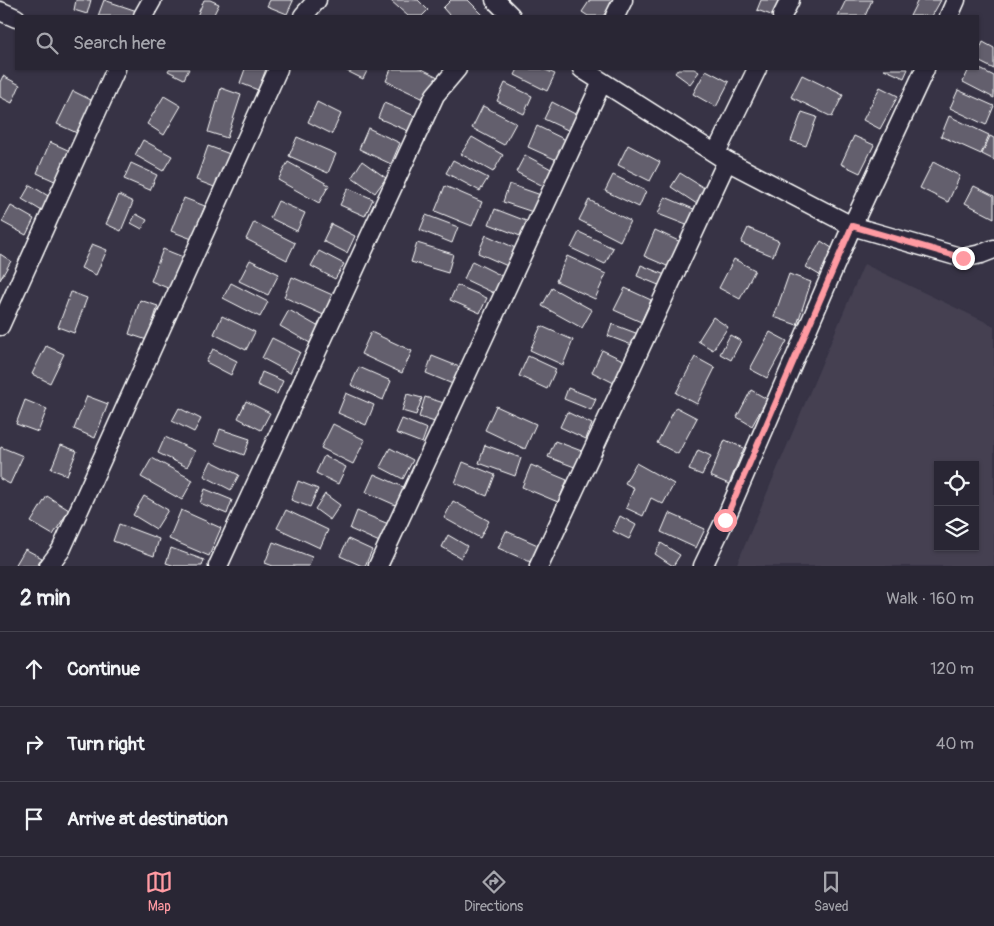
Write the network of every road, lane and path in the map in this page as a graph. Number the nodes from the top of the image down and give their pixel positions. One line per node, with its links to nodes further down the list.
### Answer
1 (152, 0): 8 (street)
2 (317, 0): 9 (street)
3 (495, 0): 10 (street)
4 (623, 0): 11 (street)
5 (790, 0): 12 (street)
6 (956, 0): 13 (street)
7 (0, 11): 14 (street)
8 (144, 15)
9 (305, 15)
10 (510, 15)
11 (616, 15)
12 (782, 15)
13 (949, 15)
14 (15, 18)
15 (116, 70): 25 (street)
16 (278, 70): 26 (street)
17 (456, 70): 27 (street)
18 (585, 70): 21 (street)
19 (757, 70): 22 (street)
20 (925, 70): 23 (street)
21 (602, 82): 22 (street); 28 (street)
22 (722, 157): 23 (street); 29 (street)
23 (852, 226): 24 (street); 30 (street)
24 (994, 249)
25 (0, 326)
26 (49, 566)
27 (218, 566)
28 (378, 566)
29 (539, 566)
30 (703, 566)

